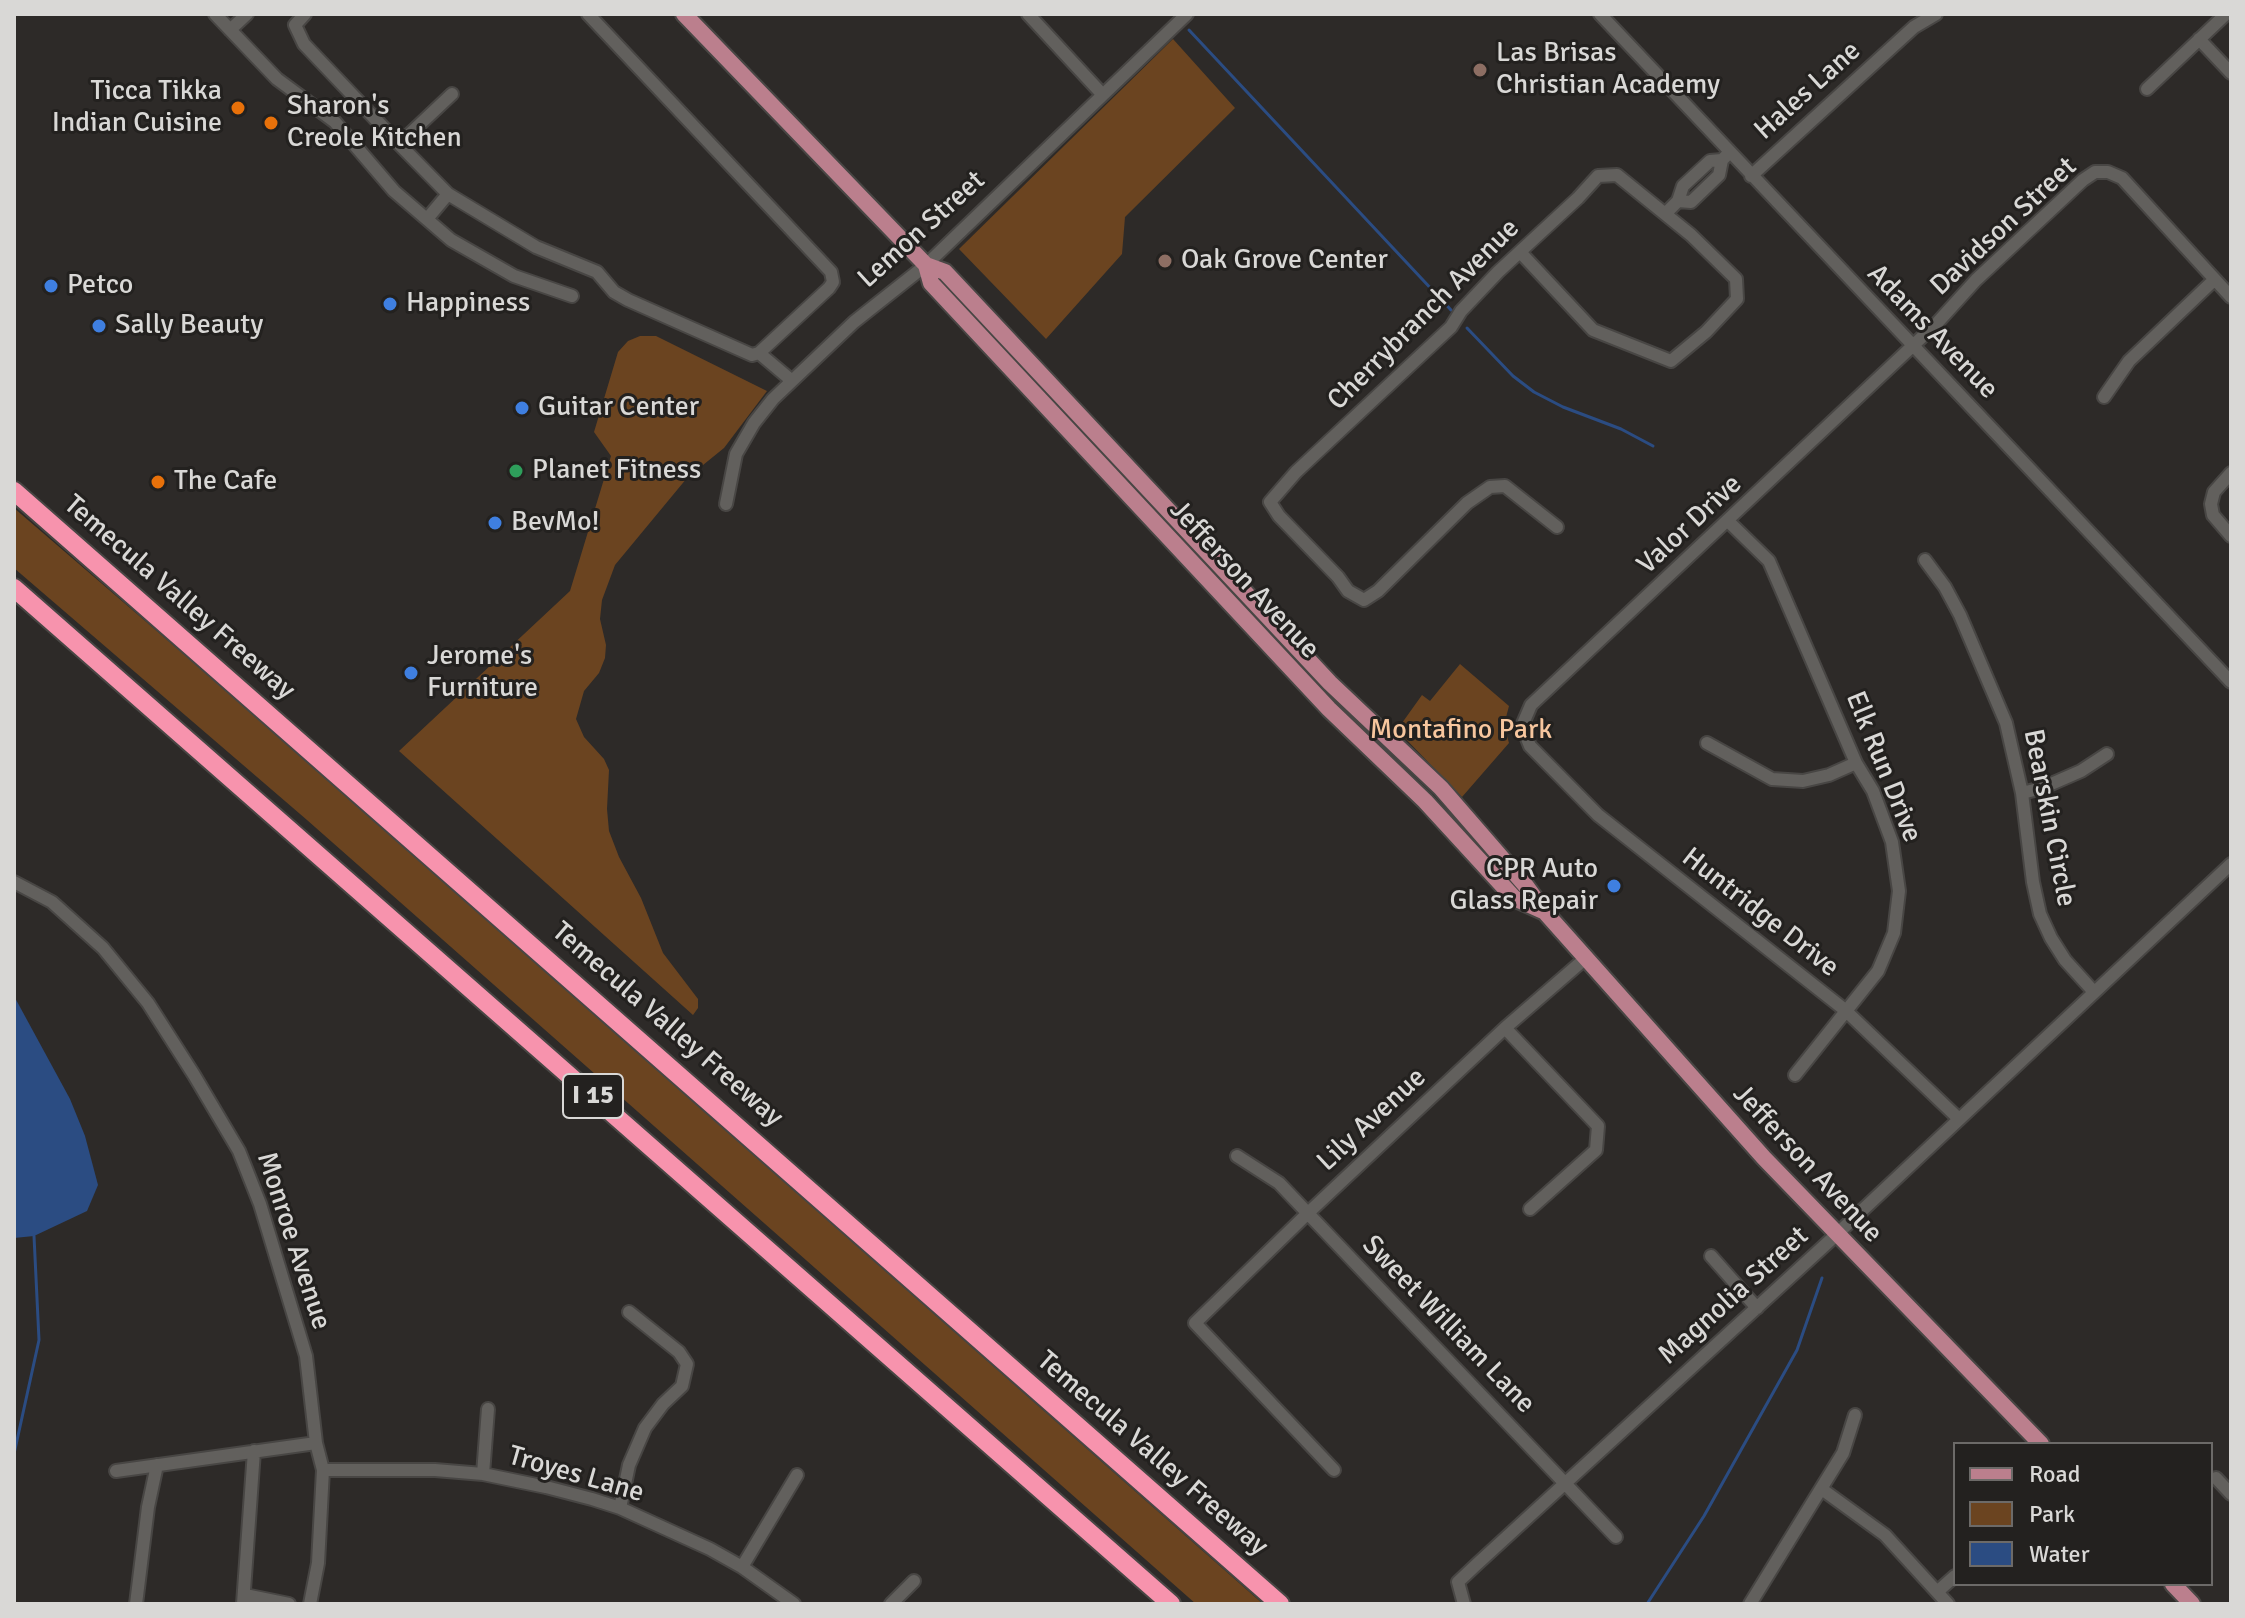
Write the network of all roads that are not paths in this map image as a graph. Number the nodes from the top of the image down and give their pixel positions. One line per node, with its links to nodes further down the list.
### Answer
1 (215, 14): 11 (street)
2 (247, 14): 11 (street)
3 (305, 14): 17 (street)
4 (588, 14): 32 (street)
5 (1028, 14): 16 (street)
6 (1187, 14): 16 (street, Lemon Street)
7 (1600, 14): 18 (street, Adams Avenue)
8 (1936, 14): 19 (street, Hales Lane)
9 (2226, 14): 12 (street)
10 (688, 16): 27 (main road, Jefferson Avenue)
11 (230, 30): 25 (street)
12 (2199, 39): 13 (street); 14 (street)
13 (2231, 73)
14 (2147, 89)
15 (452, 94): 17 (street)
16 (1102, 94): 27 (street, Lemon Street)
17 (399, 144): 22 (street)
18 (1726, 156): 19 (street, Adams Avenue); 20 (street); 21 (street)
19 (1751, 176): 31 (street, Adams Avenue)
20 (1693, 177): 21 (street); 23 (street)
21 (1704, 189): 23 (street)
22 (448, 194): 25 (street); 32 (street)
23 (1678, 201): 24 (street)
24 (1665, 214): 26 (street, Cherrybranch Avenue); 26 (street)
25 (427, 219): 29 (street)
26 (1520, 252): 39 (street, Cherrybranch Avenue)
27 (926, 265): 33 (street, Lemon Street); 42 (main road, Jefferson Avenue); 45 (main road, Jefferson Avenue)
28 (2214, 280): 30 (street, Davidson Street); 31 (street, Davidson Street); 34 (street)
29 (572, 296)
30 (2231, 297)
31 (1912, 347): 38 (street, Valor Drive); 44 (street, Adams Avenue)
32 (759, 353): 33 (street)
33 (791, 380): 37 (street, Lemon Street)
34 (2104, 397)
35 (2231, 473): 40 (street)
36 (16, 492): 96 (highway, Temecula Valley Freeway / I 15)
37 (726, 504)
38 (1729, 522): 47 (street, Valor Drive); 49 (street, Elk Run Drive)
39 (1557, 527)
40 (2231, 536)
41 (1925, 560): 50 (street, Bearskin Circle)
42 (1200, 572): 45 (main road); 53 (main road, Jefferson Avenue)
43 (14, 588): 95 (highway, I 15)
44 (2231, 682)
45 (1330, 683): 53 (main road, Jefferson Avenue)
46 (1707, 743): 49 (street)
47 (1530, 746): 56 (street, Huntridge Drive)
48 (2107, 754): 50 (street)
49 (1856, 763): 56 (street, Elk Run Drive)
50 (2022, 793): 55 (street, Bearskin Circle)
51 (2231, 864): 55 (street, Magnolia Street)
52 (14, 882): 70 (street, Monroe Avenue)
53 (1544, 911): 54 (main road, Jefferson Avenue)
54 (1587, 957): 57 (street, Lily Avenue); 63 (main road, Jefferson Avenue)
55 (2094, 992): 59 (street, Magnolia Street)
56 (1845, 1010): 58 (street, Elk Run Drive); 59 (street, Huntridge Drive)
57 (1505, 1028): 61 (street); 62 (street, Lily Avenue)
58 (1795, 1075)
59 (1959, 1119): 63 (street, Magnolia Street)
60 (1237, 1156): 62 (street, Sweet William Lane)
61 (1530, 1209)
62 (1308, 1213): 74 (street, Lily Avenue); 79 (street, Sweet William Lane)
63 (1836, 1235): 65 (street, Magnolia Street); 69 (main road, Jefferson Avenue)
64 (1711, 1256): 65 (street)
65 (1757, 1308): 79 (street, Magnolia Street)
66 (629, 1312): 82 (street)
67 (488, 1409): 76 (street)
68 (1855, 1415): 80 (street)
69 (2039, 1442)
70 (316, 1443): 71 (street); 73 (street, Monroe Avenue)
71 (254, 1451): 72 (street); 89 (street)
72 (157, 1465): 75 (street); 90 (street)
73 (323, 1470): 76 (street, Troyes Lane); 92 (street, Monroe Avenue)
74 (1334, 1470)
75 (116, 1471)
76 (483, 1474): 82 (street, Troyes Lane)
77 (797, 1475): 84 (street)
78 (2216, 1478): 81 (street)
79 (1565, 1483): 83 (street, Sweet William Lane); 97 (street, Magnolia Street)
80 (1823, 1490): 88 (street); 98 (street)
81 (2231, 1494)
82 (620, 1508): 84 (street, Troyes Lane)
83 (1616, 1537)
84 (742, 1567): 93 (street, Troyes Lane)
85 (1953, 1578): 88 (street)
86 (914, 1581): 94 (street)
87 (2175, 1586): 100 (main road)
88 (1937, 1592): 99 (street)
89 (244, 1599): 91 (street)
90 (136, 1604)
91 (289, 1604)
92 (310, 1604)
93 (794, 1604)
94 (891, 1604)
95 (1171, 1604)
96 (1280, 1604)
97 (1464, 1604)
98 (1750, 1604)
99 (1948, 1604)
100 (2192, 1604)

